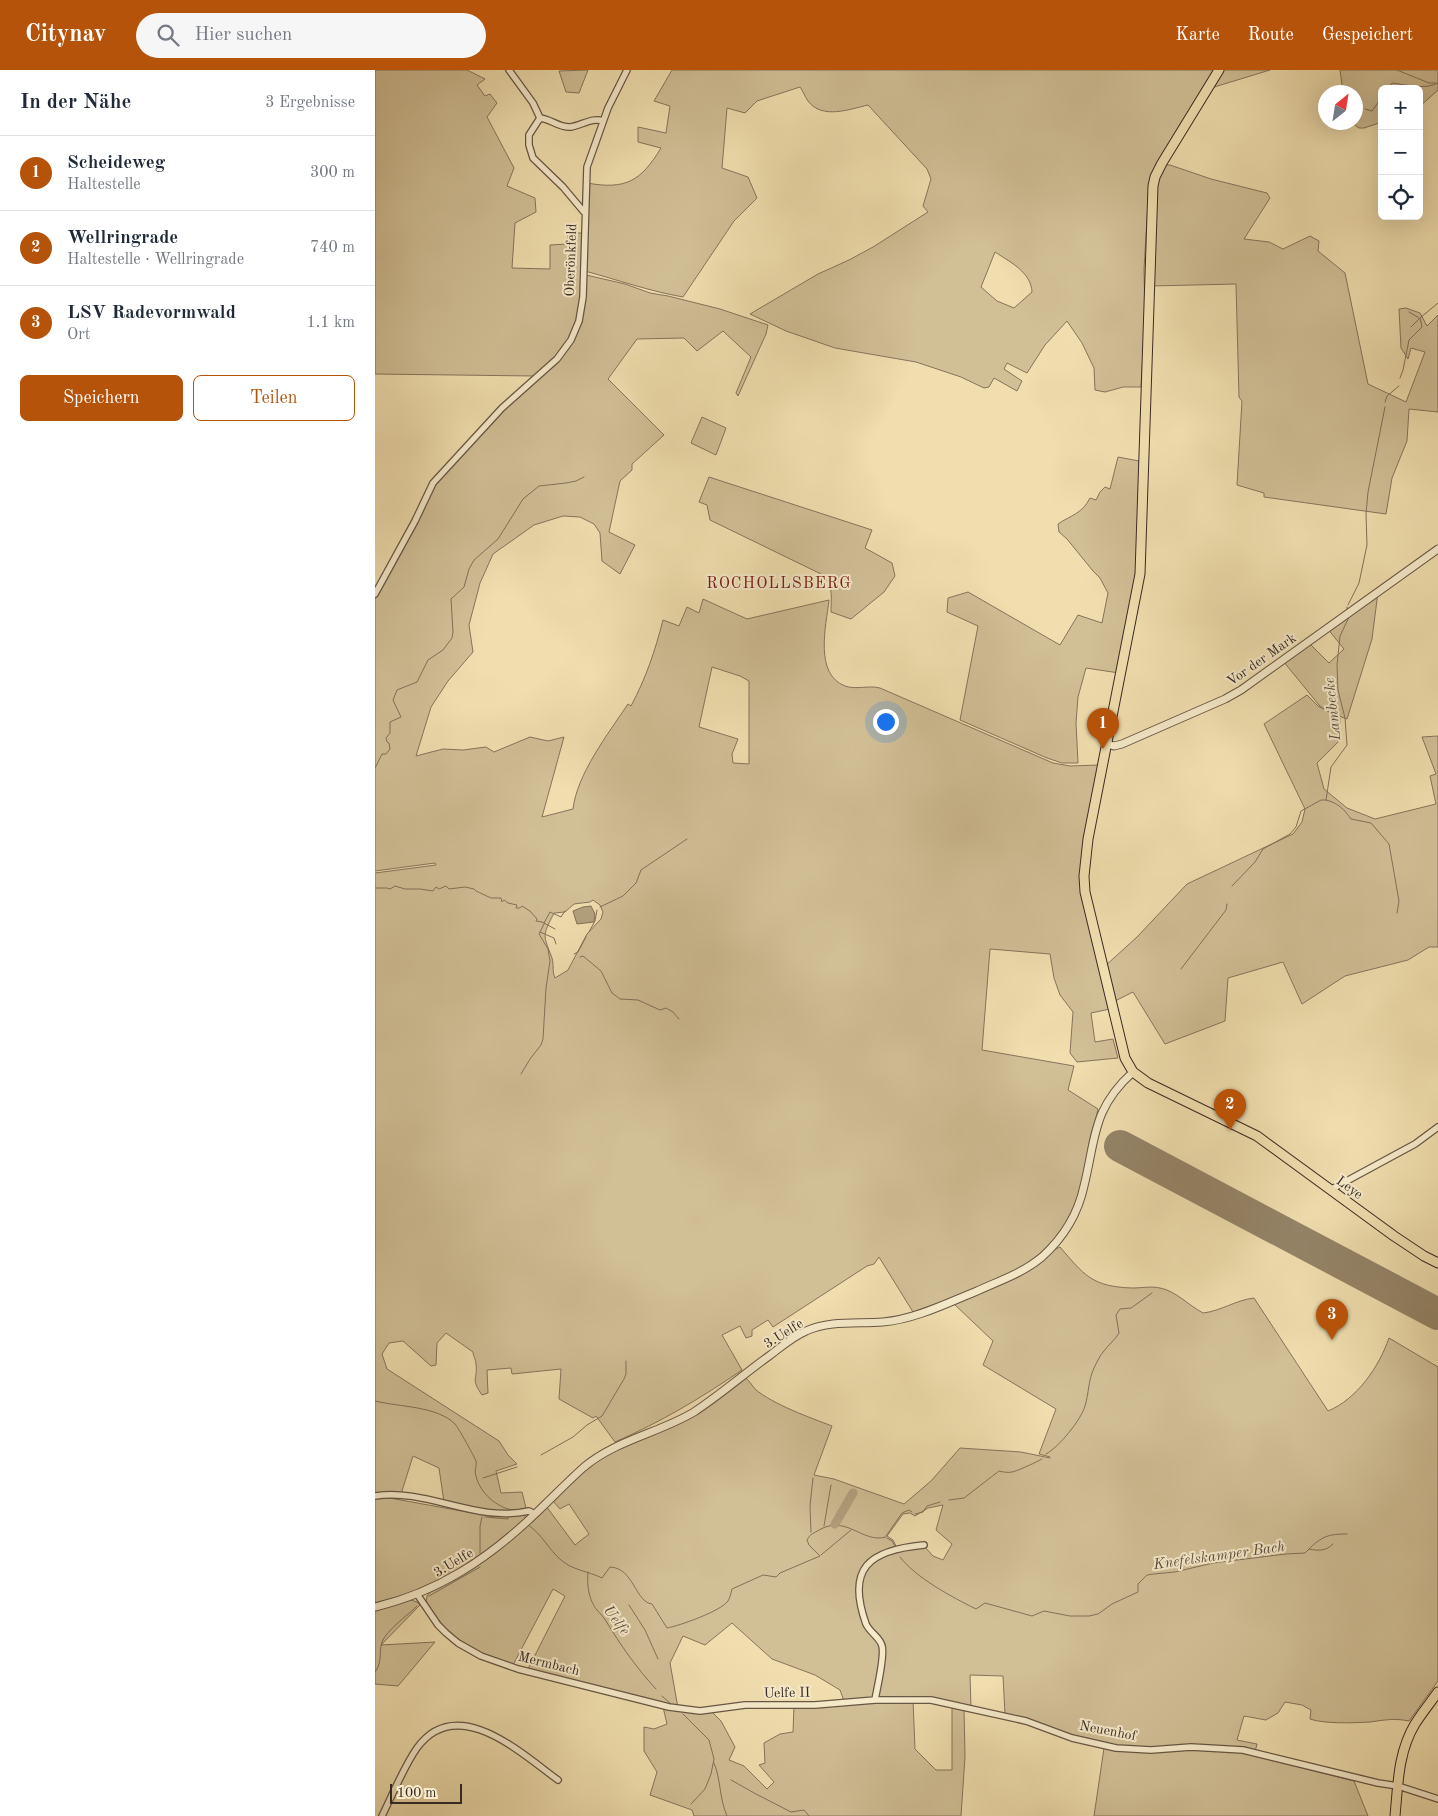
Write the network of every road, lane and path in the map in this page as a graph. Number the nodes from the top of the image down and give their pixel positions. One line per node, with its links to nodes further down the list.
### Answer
1 (509, 70): 4 (street)
2 (627, 70): 5 (street, Oberönkfeld)
3 (1219, 70): 9 (main road)
4 (539, 115): 5 (street); 6 (street, Oberönkfeld)
5 (603, 121): 6 (street, Oberönkfeld)
6 (584, 212): 8 (street, Oberönkfeld)
7 (1438, 549): 9 (street, Vor der Mark)
8 (375, 594)
9 (1107, 744): 10 (main road)
10 (1133, 1072): 12 (main road, Leye); 15 (street, 3.Uelfe)
11 (1438, 1127): 12 (street)
12 (1330, 1190): 13 (main road, Leye)
13 (1438, 1263)
14 (375, 1496): 15 (street)
15 (535, 1514): 17 (street, 3.Uelfe)
16 (924, 1545): 20 (street)
17 (417, 1594): 18 (street, 3.Uelfe); 21 (street, Mermbach)
18 (375, 1607)
19 (1438, 1692): 23 (main road)
20 (875, 1700): 21 (street, Uelfe II); 23 (street, Neuenhof)
21 (700, 1711)
22 (558, 1780): 25 (street)
23 (1398, 1786): 24 (street, Neuenhof); 26 (main road)
24 (1438, 1799)
25 (382, 1816)
26 (1395, 1816)

